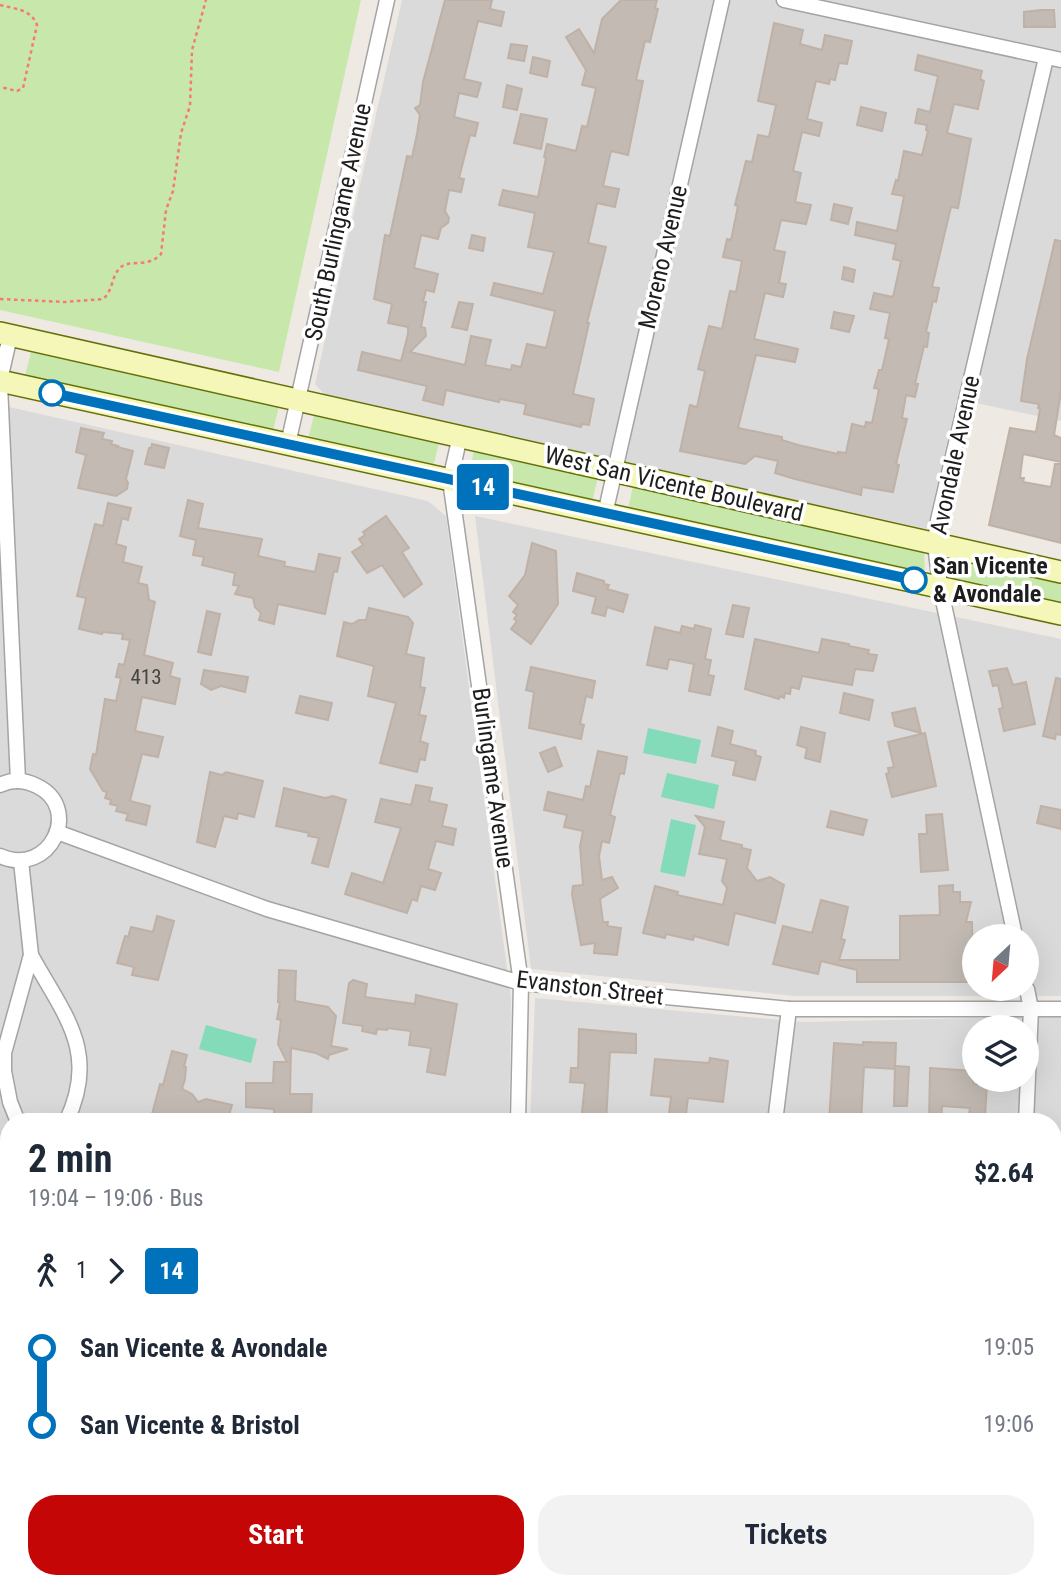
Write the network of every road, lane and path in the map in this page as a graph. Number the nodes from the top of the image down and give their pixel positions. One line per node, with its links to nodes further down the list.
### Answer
1 (206, 0): 9 (path)
2 (387, 0): 12 (street, South Burlingame Avenue)
3 (722, 0): 15 (street, Moreno Avenue)
4 (784, 0): 6 (street)
5 (0, 5): 8 (path)
6 (1046, 58): 7 (street); 18 (street, Avondale Avenue)
7 (1061, 60)
8 (0, 87)
9 (0, 299)
10 (5, 335): 11 (street); 12 (main road, West San Vicente Boulevard)
11 (0, 382): 14 (main road, West San Vicente Boulevard); 22 (street)
12 (299, 400): 13 (main road, West San Vicente Boulevard); 14 (street, South Burlingame Avenue)
13 (460, 436): 15 (main road, West San Vicente Boulevard); 16 (street, Burlingame Avenue)
14 (288, 444): 16 (main road, West San Vicente Boulevard)
15 (615, 470): 17 (street, Moreno Avenue); 18 (main road, West San Vicente Boulevard)
16 (450, 480): 17 (main road, West San Vicente Boulevard); 29 (street, Burlingame Avenue)
17 (605, 514): 20 (main road, West San Vicente Boulevard)
18 (935, 544): 19 (main road, West San Vicente Boulevard); 20 (street, Avondale Avenue)
19 (1061, 572)
20 (940, 586): 21 (main road, West San Vicente Boulevard); 27 (street, Avondale Avenue)
21 (1061, 614)
22 (18, 781): 23 (street); 24 (street)
23 (0, 785)
24 (57, 832): 26 (street); 29 (street, Evanston Street)
25 (0, 856): 26 (street)
26 (21, 861): 28 (street)
27 (1012, 924)
28 (31, 955): 34 (street); 35 (street)
29 (521, 983): 31 (street, Evanston Street); 36 (street, Burlingame Avenue)
30 (1029, 1001): 32 (street)
31 (789, 1009): 32 (street, Evanston Street); 37 (street)
32 (1031, 1009): 33 (street, Evanston Street); 38 (street)
33 (1061, 1009)
34 (14, 1113)
35 (70, 1113)
36 (518, 1113)
37 (776, 1113)
38 (1026, 1113)

